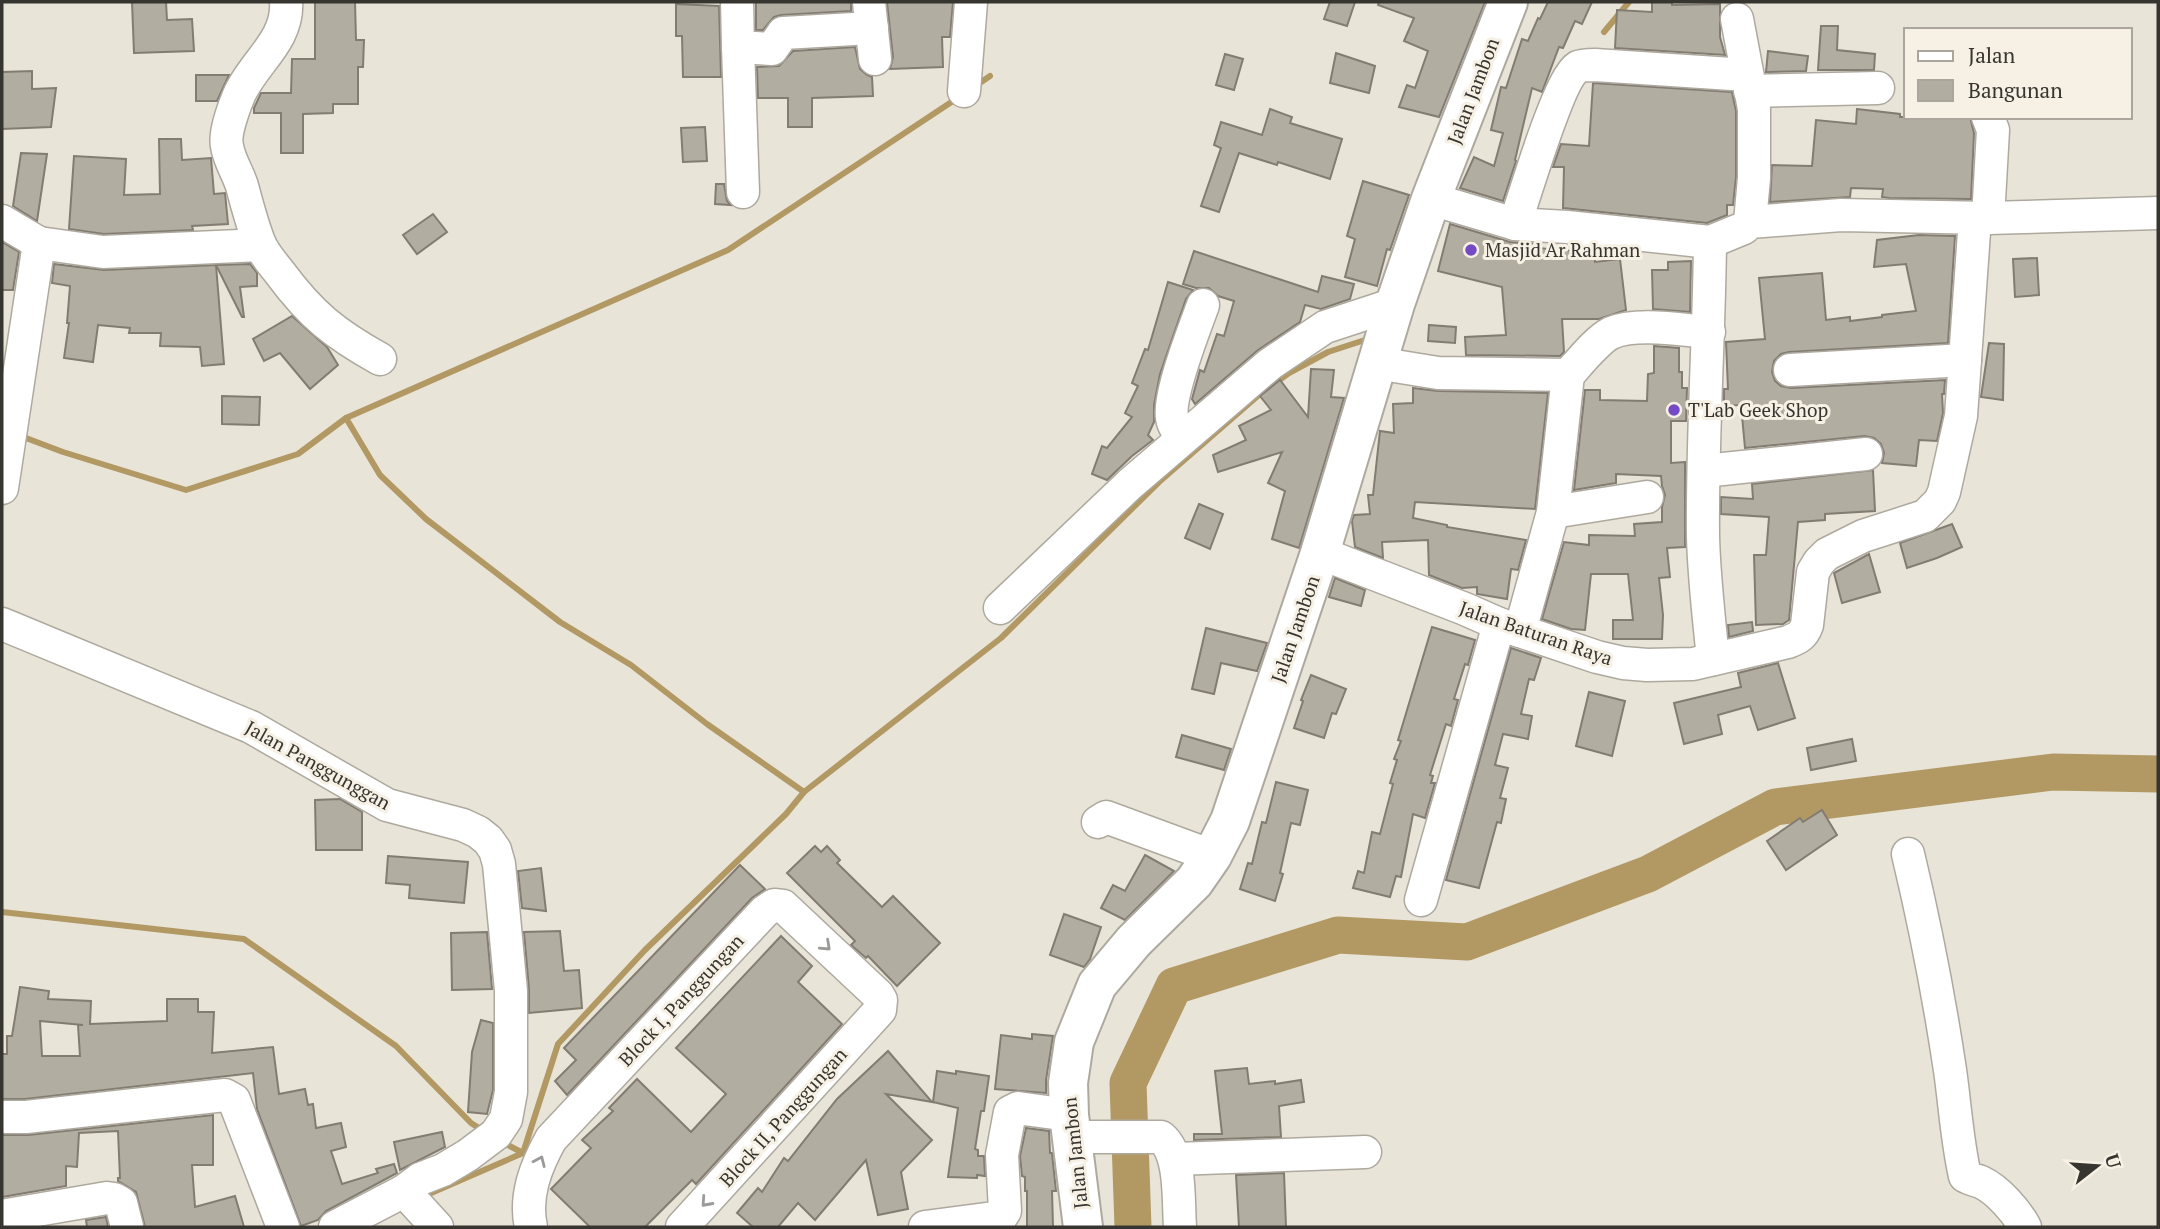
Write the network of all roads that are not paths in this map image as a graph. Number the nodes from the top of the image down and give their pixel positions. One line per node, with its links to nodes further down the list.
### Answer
1 (286, 2): 21 (street)
2 (737, 2): 7 (street)
3 (971, 2): 10 (street)
4 (1508, 2): 13 (main road, Jalan Jambon)
5 (1737, 19): 8 (street)
6 (872, 30): 7 (street)
7 (737, 47): 12 (street)
8 (1749, 83): 9 (street); 17 (street); 18 (street)
9 (1878, 88)
10 (964, 91)
11 (1989, 119): 15 (street, Jalan Baturan Raya)
12 (743, 192)
13 (1431, 199): 18 (street); 22 (main road, Jalan Jambon)
14 (2158, 213): 15 (street)
15 (1981, 218): 17 (street); 26 (street, Jalan Baturan Raya)
16 (2, 221): 20 (street)
17 (1750, 222): 19 (street)
18 (1515, 224): 19 (street)
19 (1710, 242): 24 (street)
20 (39, 243): 21 (street); 33 (street)
21 (260, 245): 25 (street)
22 (1395, 304): 27 (main road, Jalan Jambon); 30 (street)
23 (1203, 305): 30 (street)
24 (1709, 331): 29 (street); 32 (street)
25 (380, 359)
26 (1965, 360): 28 (street); 40 (street, Jalan Baturan Raya)
27 (1376, 363): 29 (street); 36 (main road, Jalan Jambon)
28 (1790, 370)
29 (1567, 374): 35 (street)
30 (1182, 438): 37 (street)
31 (1866, 454): 32 (street)
32 (1704, 471): 40 (street)
33 (2, 488)
34 (1647, 497): 35 (street)
35 (1553, 512): 39 (street)
36 (1320, 553): 39 (street, Jalan Baturan Raya); 43 (main road, Jalan Jambon)
37 (1000, 608)
38 (2, 624): 50 (street, Jalan Panggunggan)
39 (1509, 628): 40 (street, Jalan Baturan Raya); 44 (street)
40 (1713, 659)
41 (1098, 822): 43 (street)
42 (1908, 854): 60 (street)
43 (1212, 856): 47 (main road, Jalan Jambon)
44 (1421, 900)
45 (881, 1005): 55 (street, Block I, Panggungan, one-way to 45); 56 (street, Block II, Panggungan, one-way to 56)
46 (2, 1117): 53 (street)
47 (1083, 1129): 48 (street); 57 (street); 58 (main road, Jalan Jambon)
48 (1165, 1148): 49 (street); 59 (street)
49 (1365, 1152)
50 (418, 1206): 54 (street, Jalan Panggunggan)
51 (2, 1216): 52 (street)
52 (127, 1227)
53 (283, 1227)
54 (335, 1227)
55 (531, 1227)
56 (682, 1227)
57 (925, 1227)
58 (1083, 1227)
59 (1180, 1227)
60 (2025, 1227)

